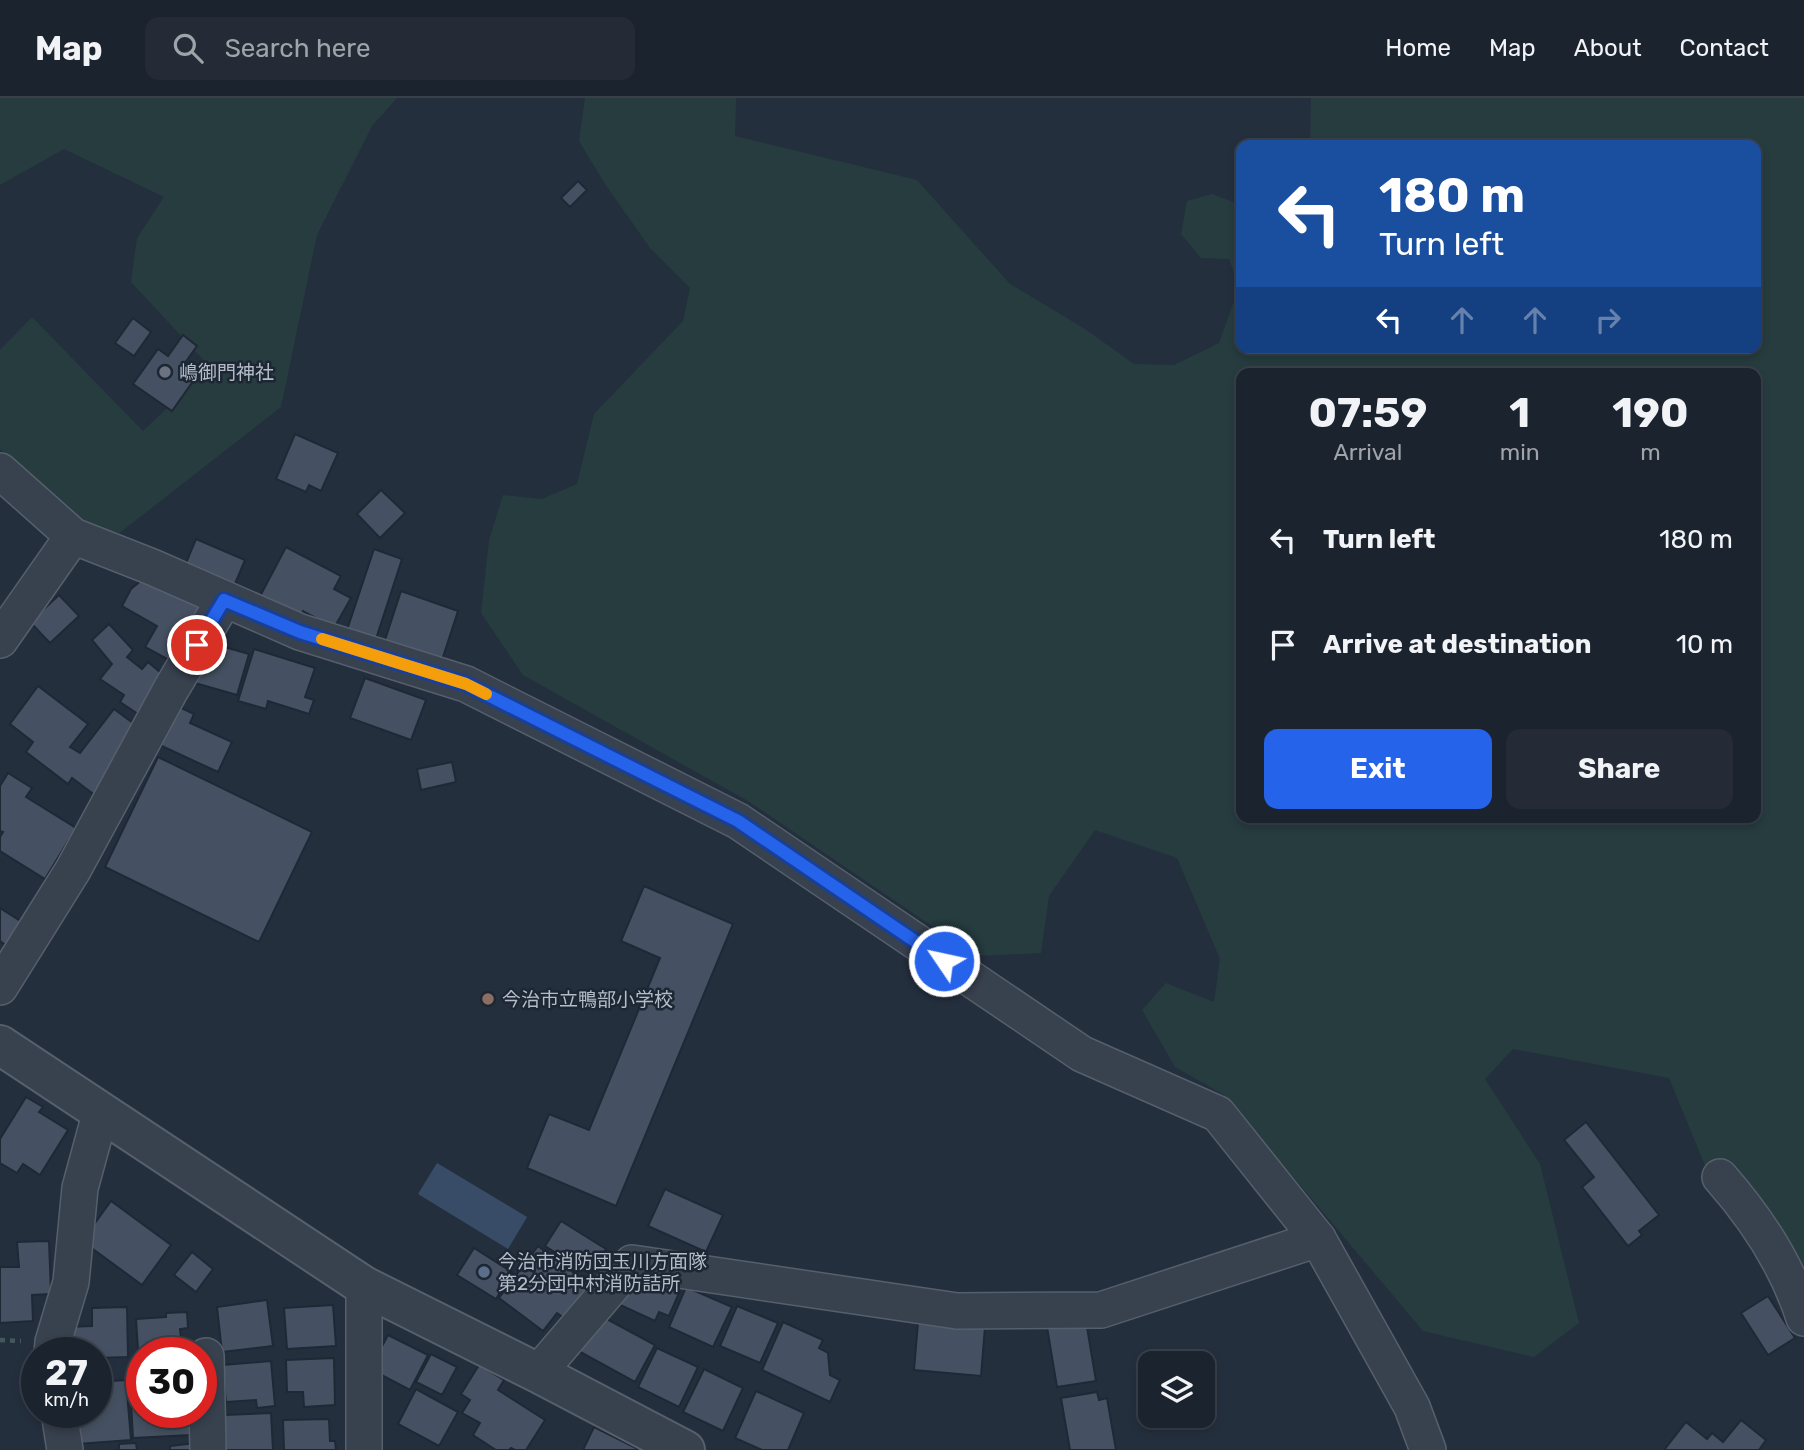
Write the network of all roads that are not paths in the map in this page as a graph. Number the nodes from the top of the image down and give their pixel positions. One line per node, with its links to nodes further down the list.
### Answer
1 (0, 471): 2 (street)
2 (73, 536): 3 (street); 4 (street)
3 (224, 600): 5 (street); 9 (street)
4 (0, 640)
5 (0, 987)
6 (0, 1045): 7 (street)
7 (101, 1111): 10 (street); 12 (street)
8 (1720, 1177): 11 (street)
9 (1318, 1239): 13 (street); 20 (street)
10 (364, 1286): 13 (street); 18 (street)
11 (1804, 1318)
12 (54, 1337)
13 (538, 1373): 19 (street)
14 (62, 1428): 16 (street)
15 (208, 1428): 17 (street)
16 (65, 1450)
17 (208, 1450)
18 (364, 1450)
19 (685, 1450)
20 (1428, 1450)

